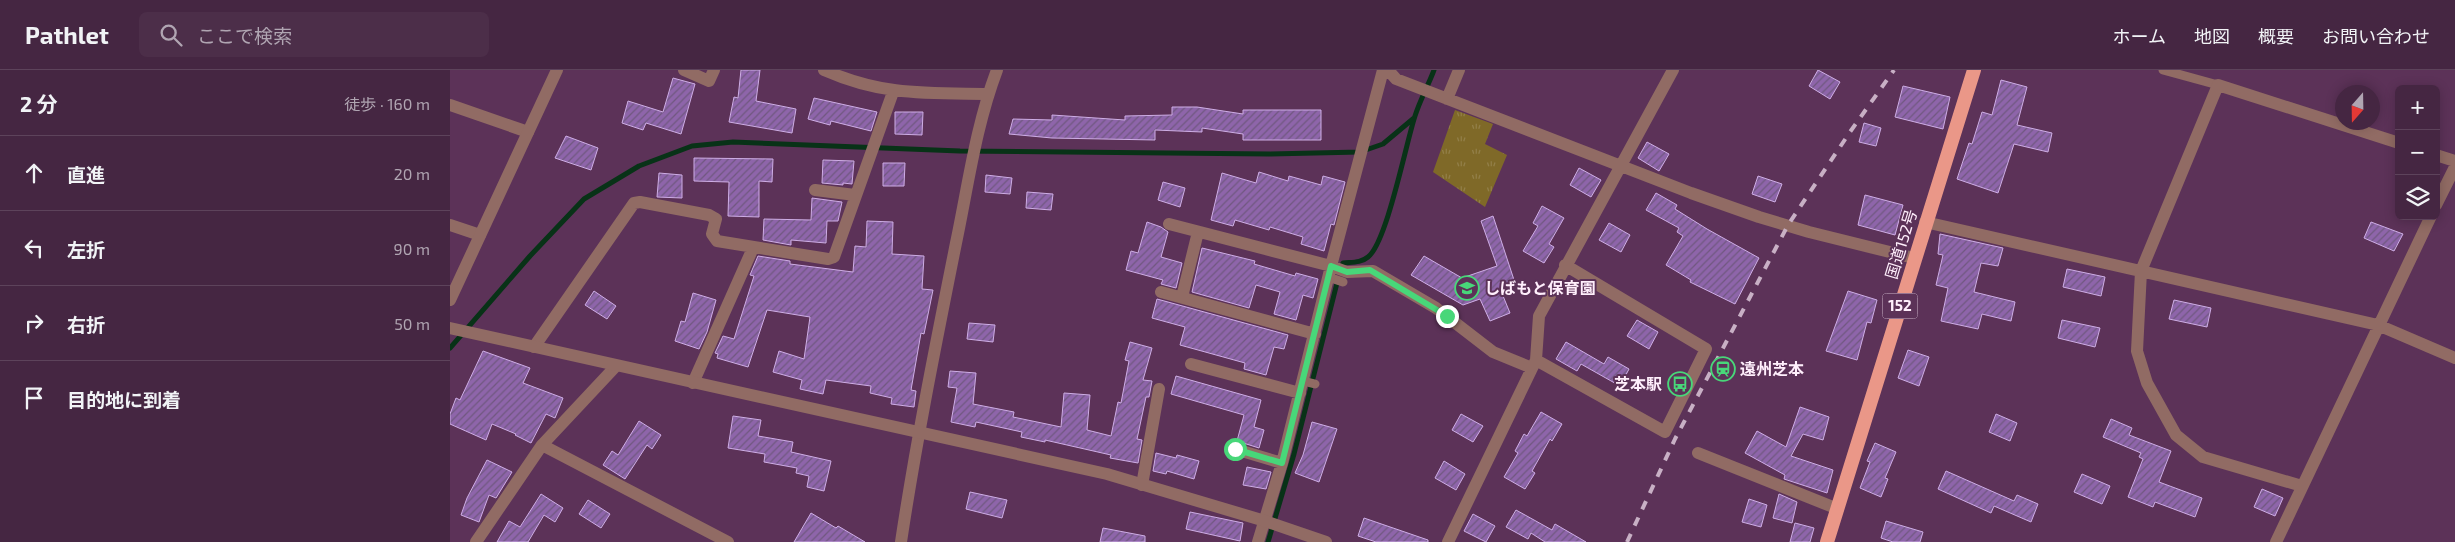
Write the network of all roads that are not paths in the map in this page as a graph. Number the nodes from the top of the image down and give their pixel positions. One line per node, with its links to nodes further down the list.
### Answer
1 (558, 70): 18 (street)
2 (684, 70): 3 (street)
3 (714, 70)
4 (824, 70): 12 (street)
5 (997, 70): 15 (street)
6 (1383, 70): 37 (street)
7 (1388, 70): 16 (street)
8 (1459, 70): 16 (street)
9 (1673, 70): 22 (street)
10 (1974, 70): 28 (highway, 国道152号 / 152)
11 (2163, 70): 13 (lane)
12 (850, 75): 14 (street)
13 (2218, 85): 19 (street); 36 (street)
14 (893, 92): 15 (street); 25 (street)
15 (988, 94): 52 (street)
16 (1444, 97): 22 (street)
17 (450, 105): 18 (street)
18 (528, 132): 32 (street)
19 (2395, 142)
20 (2440, 156): 21 (street)
21 (2455, 161)
22 (1622, 166): 34 (street); 35 (street)
23 (2455, 167): 26 (street)
24 (815, 190): 25 (street)
25 (855, 195): 33 (street)
26 (2440, 197)
27 (2429, 220): 41 (street)
28 (1925, 222): 34 (highway, 国道152号 / 152); 36 (street)
29 (1169, 224): 31 (street)
30 (450, 225): 32 (street)
31 (1198, 232): 37 (street); 39 (street)
32 (480, 235): 40 (street)
33 (753, 248): 44 (street); 49 (street)
34 (1914, 258): 59 (highway, 国道152号 / 152)
35 (1565, 265): 47 (street); 47 (street)
36 (2142, 271): 41 (street); 58 (street)
37 (1337, 274): 43 (street); 47 (street)
38 (1161, 292): 39 (street)
39 (1182, 297): 43 (street)
40 (450, 300)
41 (2378, 325): 45 (street); 58 (street)
42 (451, 329): 44 (street)
43 (1315, 334): 50 (street)
44 (534, 347): 48 (street)
45 (2455, 358)
46 (1191, 364): 50 (street)
47 (1534, 364): 66 (street)
48 (616, 366): 49 (street); 53 (street)
49 (693, 383): 52 (street)
50 (1307, 385): 56 (street)
51 (1159, 389): 57 (street)
52 (918, 433): 57 (street); 63 (street)
53 (542, 445): 61 (street); 62 (street)
54 (1235, 449): 56 (street)
55 (1698, 453): 59 (street)
56 (1282, 463): 60 (street)
57 (1142, 484): 60 (street)
58 (2302, 486): 68 (street)
59 (1838, 509): 67 (highway, 国道152号 / 152)
60 (1272, 524): 64 (street); 65 (street)
61 (476, 542)
62 (728, 542)
63 (901, 542)
64 (1258, 542)
65 (1326, 542)
66 (1448, 542)
67 (1826, 542)
68 (2276, 542)

